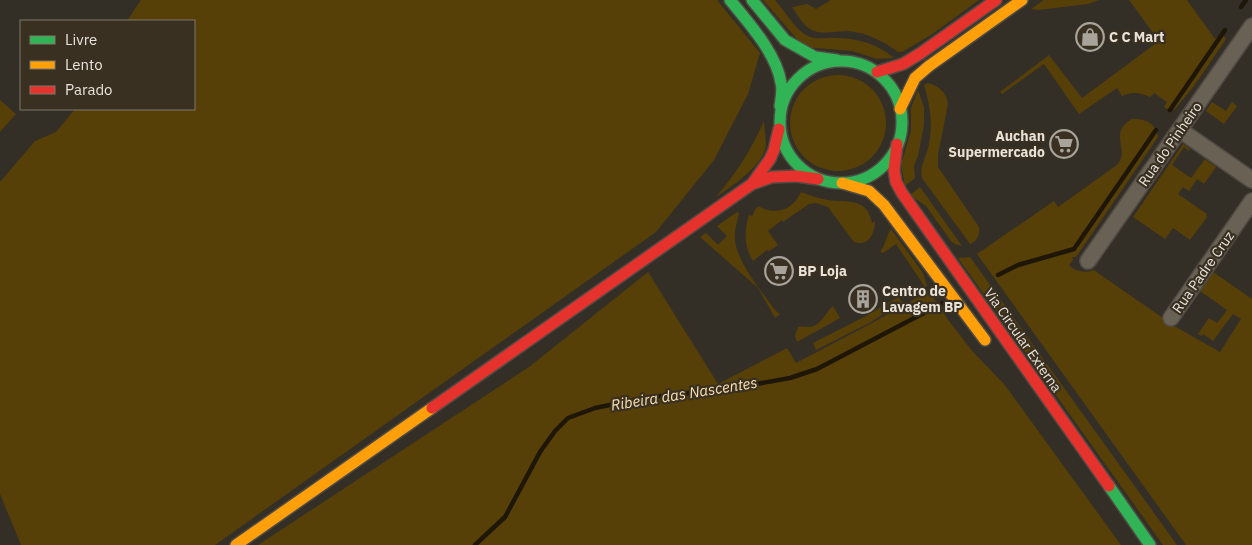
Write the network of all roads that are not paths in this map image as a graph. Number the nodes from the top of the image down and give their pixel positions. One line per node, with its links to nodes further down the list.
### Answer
1 (730, 0): 9 (main road)
2 (752, 0): 6 (main road)
3 (996, 0): 7 (main road)
4 (1022, 0): 8 (main road)
5 (1252, 26): 10 (street, Rua do Pinheiro)
6 (842, 61): 7 (main road); 9 (main road)
7 (877, 72): 8 (main road)
8 (900, 109): 11 (main road)
9 (779, 125): 12 (main road); 15 (main road)
10 (1180, 130): 13 (street); 17 (street, Rua do Pinheiro)
11 (897, 144): 14 (main road); 21 (main road, Via Circular Externa)
12 (818, 179): 14 (main road); 15 (main road)
13 (1252, 180)
14 (842, 183): 19 (main road)
15 (752, 184): 20 (main road)
16 (1252, 201): 18 (street, Rua Padre Cruz)
17 (1088, 261)
18 (1171, 318)
19 (992, 349)
20 (236, 545)
21 (1150, 545)

